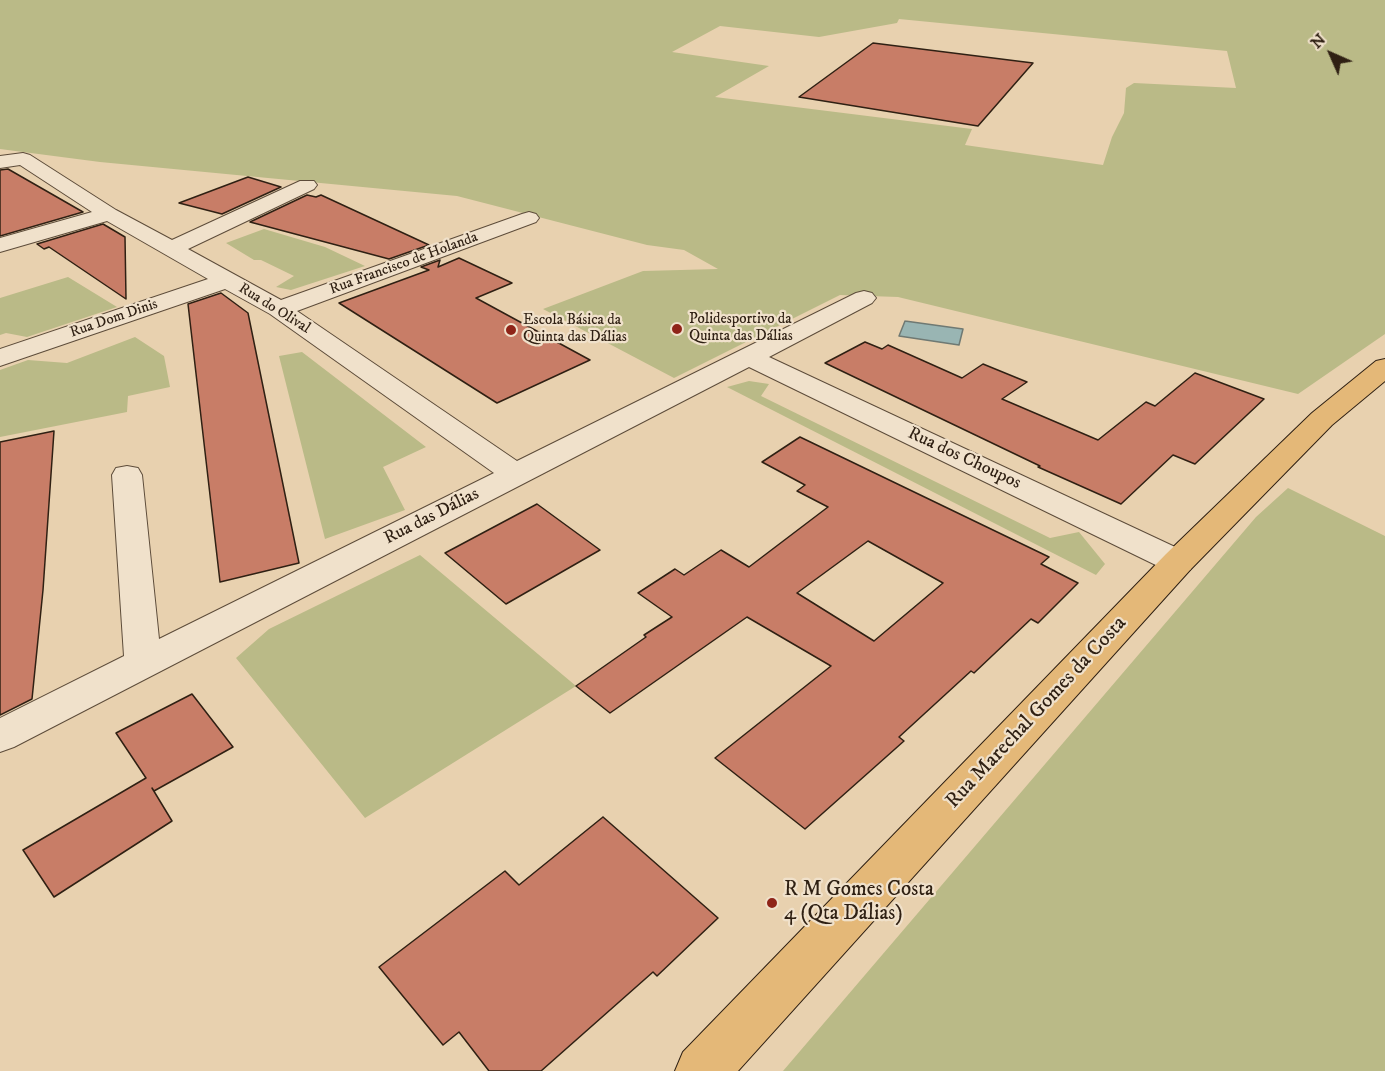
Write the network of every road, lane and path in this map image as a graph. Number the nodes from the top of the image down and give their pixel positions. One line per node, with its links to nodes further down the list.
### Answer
1 (0, 162): 3 (street, Rua do Olival)
2 (307, 185): 6 (street)
3 (109, 214): 5 (street); 6 (street, Rua do Olival)
4 (530, 218): 9 (street, Rua Francisco de Holanda)
5 (0, 245)
6 (171, 249): 7 (street, Rua do Olival)
7 (228, 280): 9 (street, Rua do Olival); 11 (street, Rua Dom Dinis)
8 (864, 298): 10 (street, Rua das Dálias)
9 (279, 309): 13 (street, Rua do Olival)
10 (750, 357): 13 (street, Rua das Dálias); 15 (street, Rua dos Choupos)
11 (0, 358)
12 (1385, 367): 15 (main road, Rua Marechal Gomes da Costa)
13 (516, 474): 16 (street, Rua das Dálias)
14 (127, 476): 16 (street)
15 (1178, 562): 18 (main road, Rua Marechal Gomes da Costa)
16 (143, 664): 17 (street, Rua das Dálias)
17 (0, 736)
18 (702, 1071)

